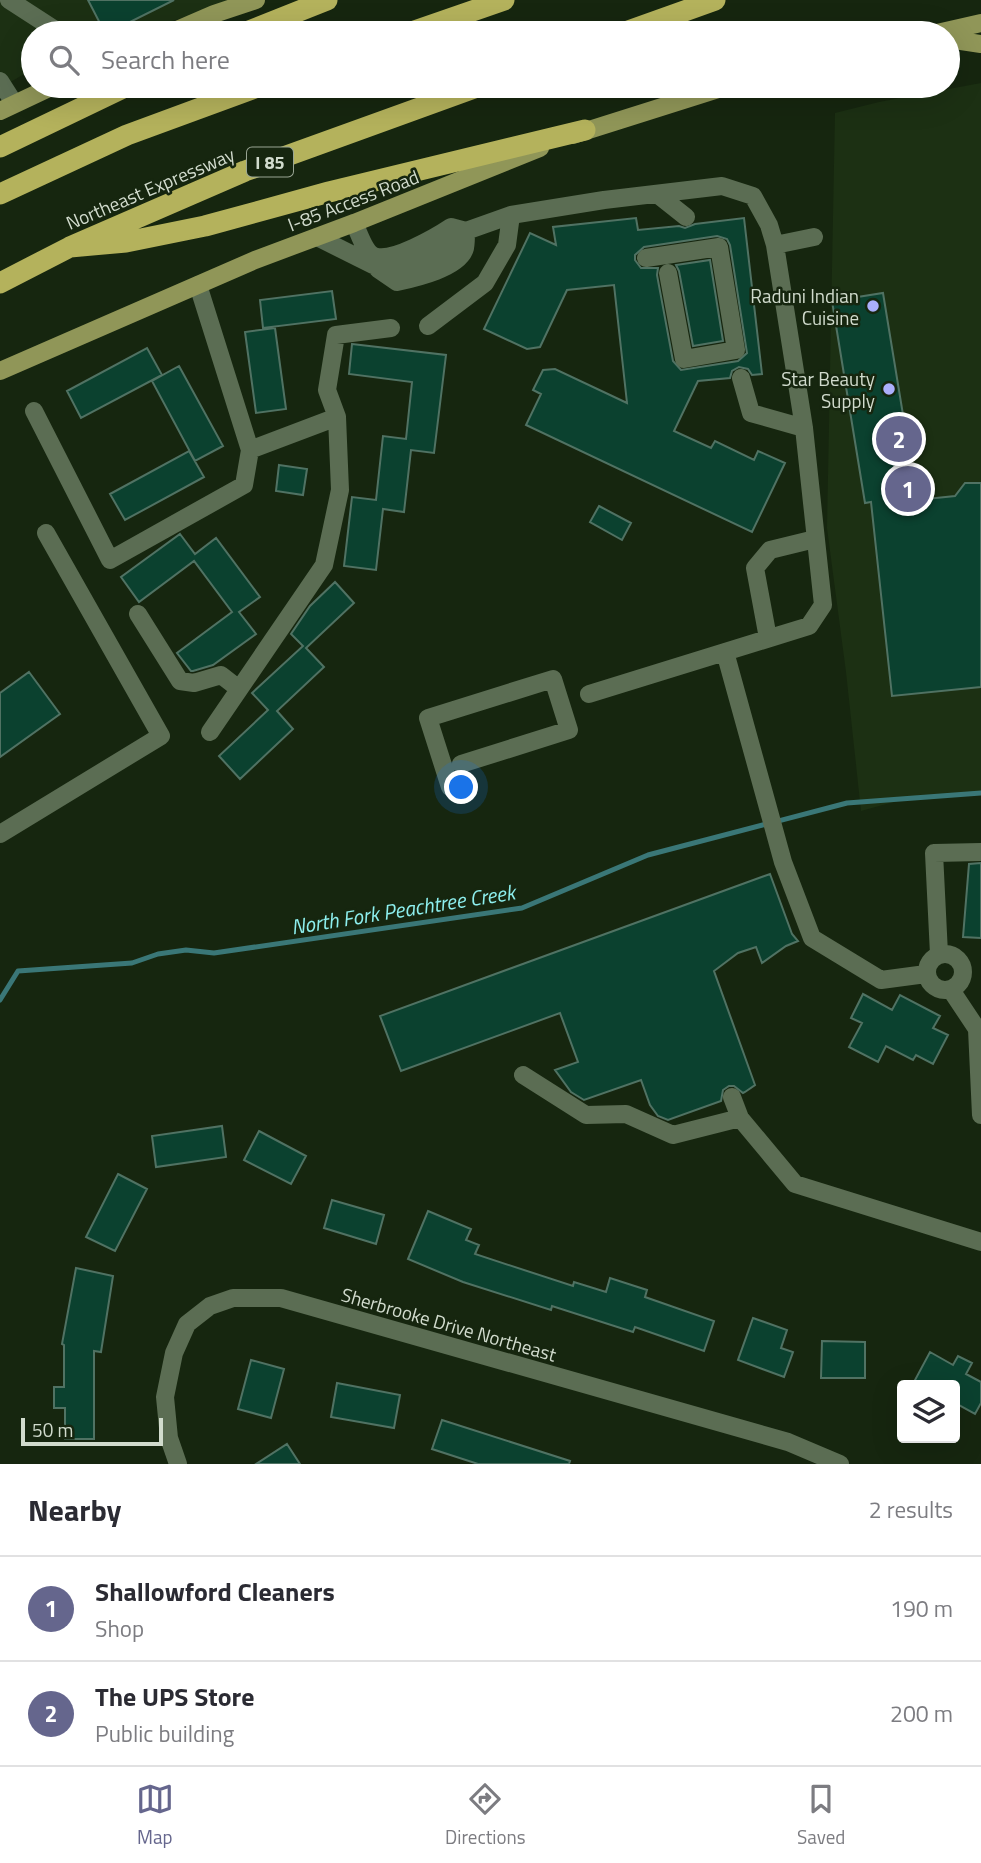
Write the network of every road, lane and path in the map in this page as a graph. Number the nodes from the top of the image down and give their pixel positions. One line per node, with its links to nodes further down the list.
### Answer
1 (9, 0): 6 (street)
2 (256, 0): 7 (main road)
3 (327, 0): 8 (highway)
4 (504, 0): 9 (highway)
5 (715, 0): 10 (highway)
6 (41, 21)
7 (198, 21)
8 (274, 21)
9 (444, 21)
10 (656, 21)
11 (980, 22): 12 (main road)
12 (960, 27)
13 (960, 41): 14 (main road)
14 (981, 44)
15 (0, 81): 21 (street)
16 (27, 98): 21 (main road)
17 (102, 98): 23 (highway)
18 (227, 98): 24 (highway)
19 (447, 98): 32 (highway, Northeast Expressway / I 85)
20 (689, 98): 22 (main road, I-85 Access Road)
21 (7, 107)
22 (585, 130): 28 (main road, I-85 Access Road); 32 (highway)
23 (0, 147)
24 (0, 194)
25 (657, 194): 26 (street); 27 (street); 31 (street)
26 (511, 215): 33 (street); 38 (street)
27 (686, 217)
28 (355, 223): 29 (main road, I-85 Access Road); 33 (street)
29 (317, 237): 33 (street); 37 (main road, I-85 Access Road)
30 (814, 237): 31 (street)
31 (775, 245): 44 (street)
32 (70, 247): 36 (highway, Northeast Expressway / I 85)
33 (433, 255)
34 (646, 258): 35 (street)
35 (668, 274)
36 (0, 283)
37 (198, 285): 40 (main road, I-85 Access Road); 45 (street)
38 (428, 326)
39 (391, 328): 43 (street)
40 (0, 371)
41 (741, 377): 44 (street)
42 (34, 411): 45 (street)
43 (337, 417): 45 (street); 51 (street)
44 (804, 428): 47 (street)
45 (250, 450)
46 (46, 533): 56 (street)
47 (815, 539): 49 (street); 49 (street)
48 (138, 614): 51 (street)
49 (768, 638): 50 (street)
50 (724, 652): 52 (street); 60 (street)
51 (239, 689): 53 (street)
52 (589, 694)
53 (210, 732)
54 (461, 764): 55 (street)
55 (450, 786)
56 (0, 834)
57 (981, 852): 58 (street)
58 (939, 954): 59 (street); 60 (street)
59 (972, 971): 61 (street)
60 (926, 974): 61 (street)
61 (951, 990): 64 (street)
62 (523, 1074): 65 (street)
63 (732, 1097): 65 (street)
64 (981, 1115)
65 (740, 1118): 66 (street)
66 (981, 1241)
67 (178, 1464): 68 (street, Sherbrooke Drive Northeast)
68 (840, 1464)

